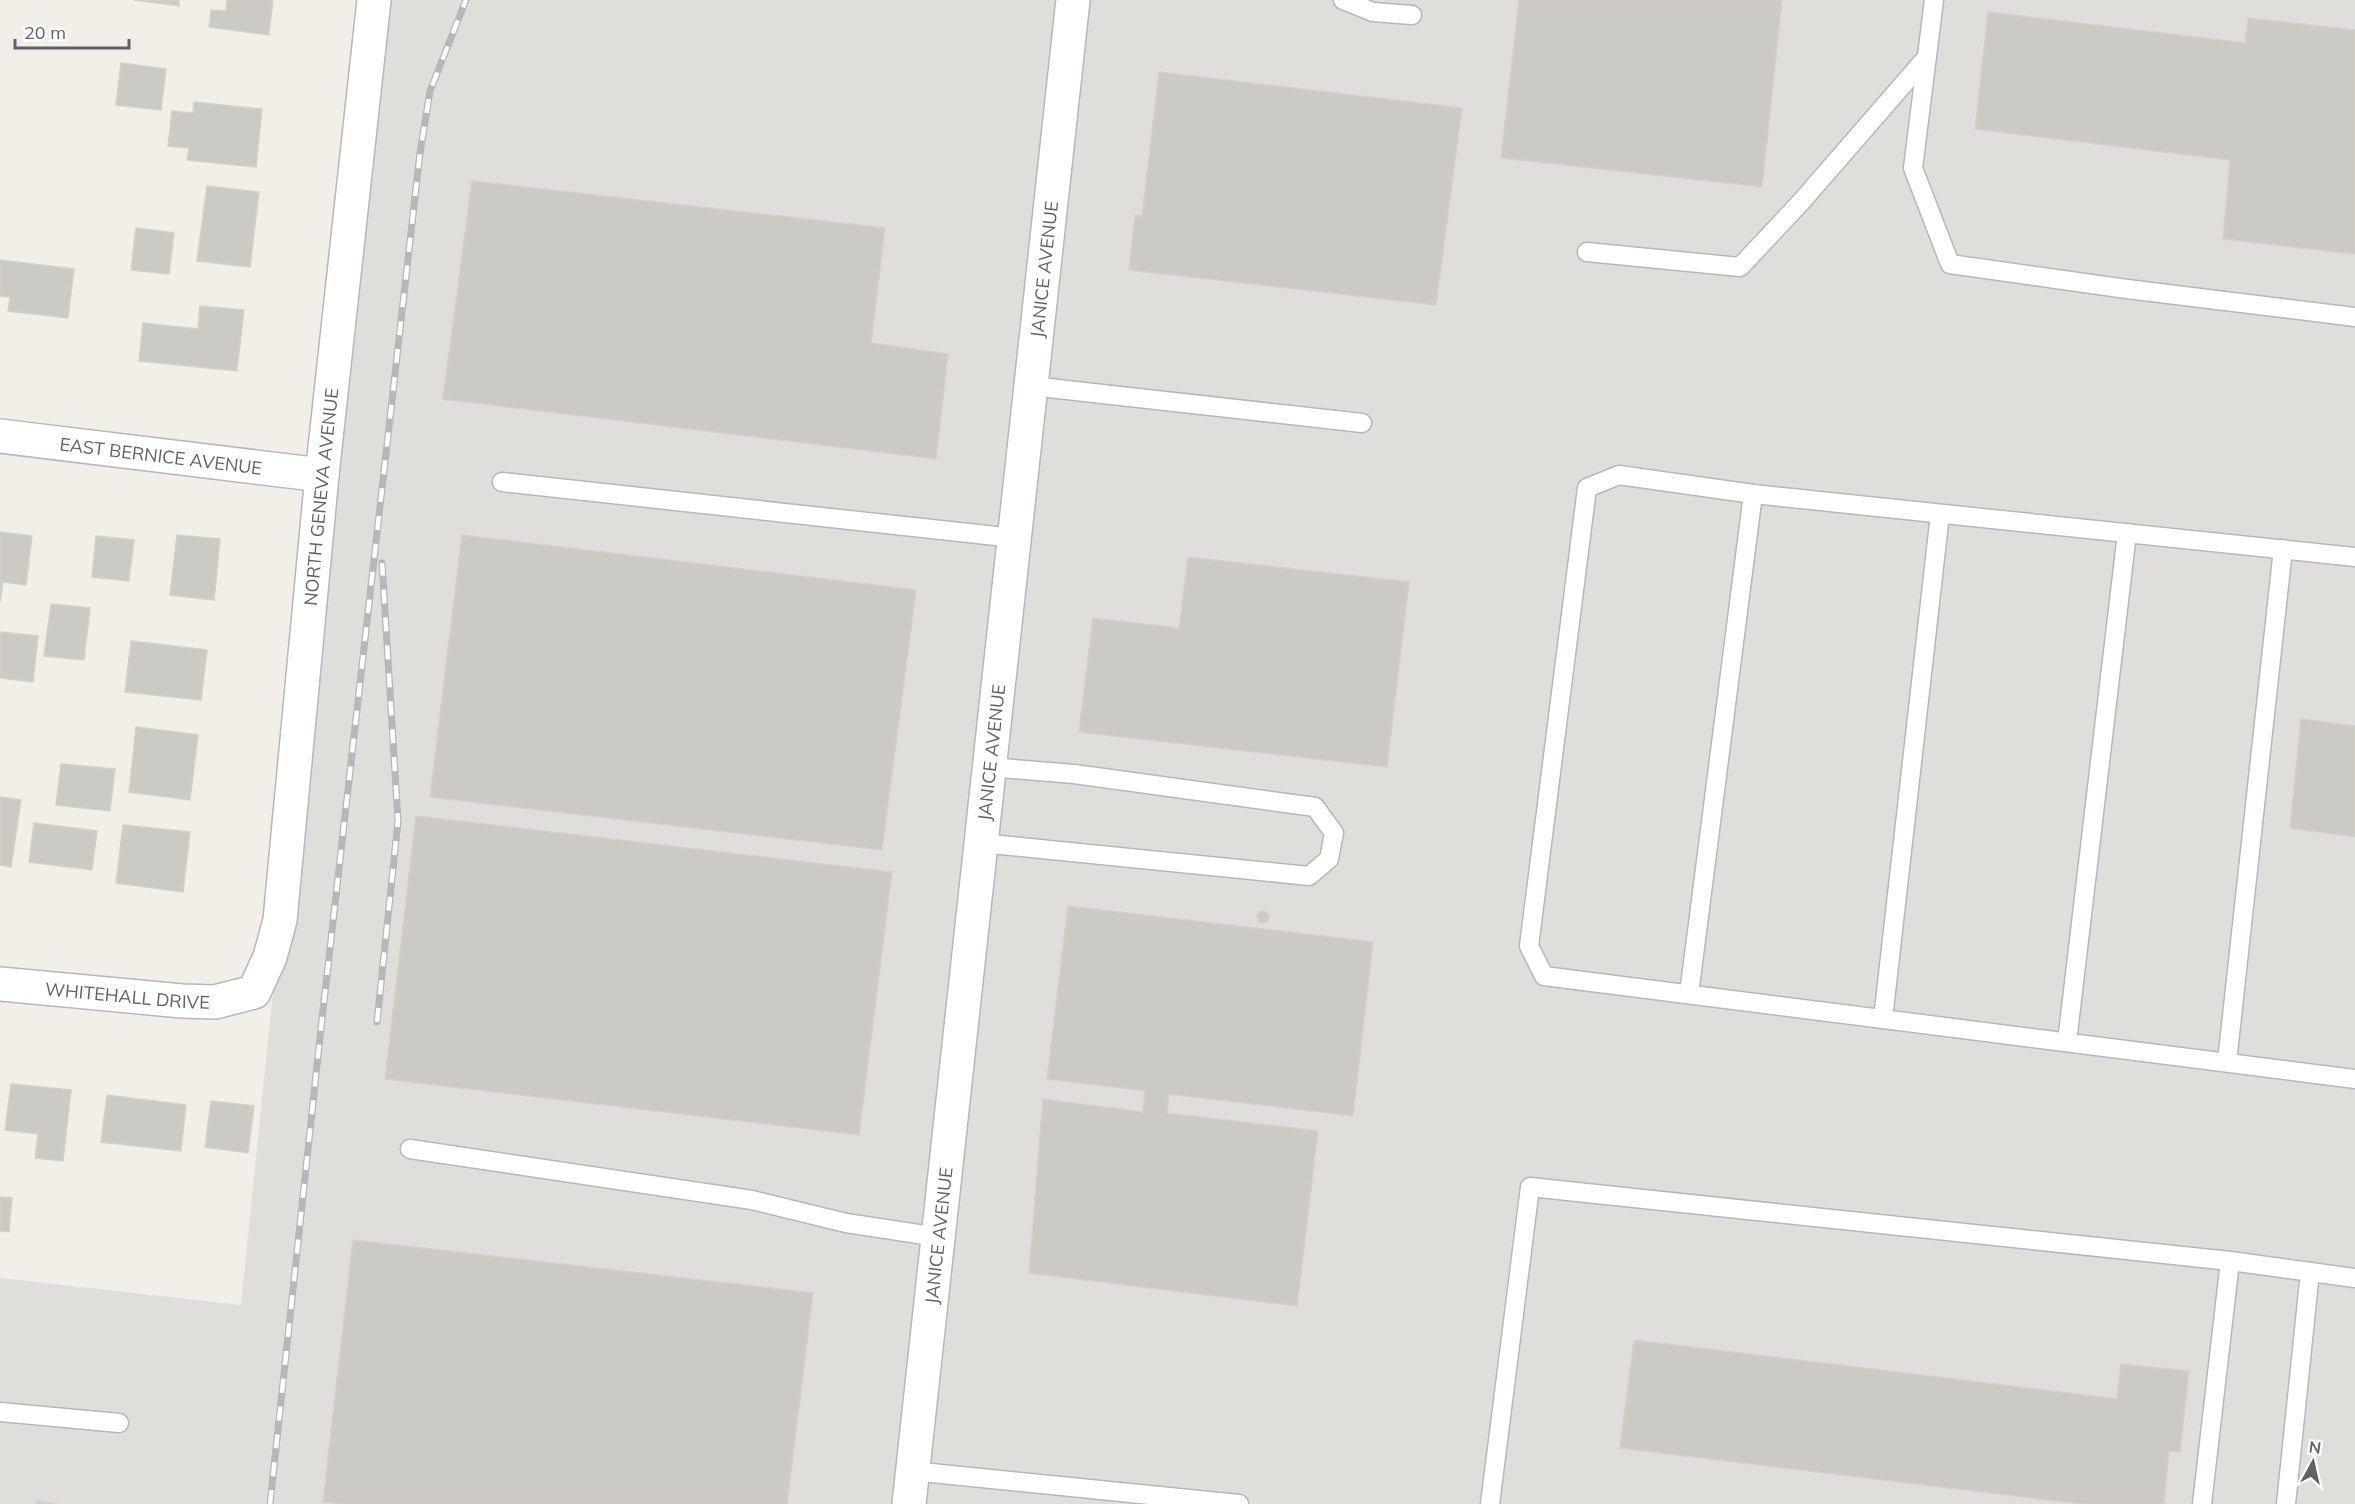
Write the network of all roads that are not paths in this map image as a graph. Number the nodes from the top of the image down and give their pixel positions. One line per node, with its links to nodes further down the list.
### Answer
1 (374, 0): 12 (street, NORTH GENEVA AVENUE)
2 (1073, 0): 9 (street, JANICE AVENUE)
3 (1343, 0): 5 (lane)
4 (1934, 0): 6 (lane)
5 (1412, 15)
6 (1927, 57): 7 (lane); 8 (lane)
7 (1587, 252)
8 (2355, 317)
9 (1031, 386): 10 (lane); 17 (street, JANICE AVENUE)
10 (1362, 423)
11 (0, 436): 12 (street, EAST BERNICE AVENUE)
12 (322, 476): 23 (street, NORTH GENEVA AVENUE)
13 (502, 482): 17 (lane)
14 (1753, 494): 15 (lane); 24 (lane); 24 (lane)
15 (1940, 513): 16 (lane); 25 (lane)
16 (2127, 533): 18 (lane); 26 (lane)
17 (1014, 538): 20 (street, JANICE AVENUE)
18 (2283, 549): 19 (lane); 27 (lane)
19 (2355, 557)
20 (989, 767): 21 (street, JANICE AVENUE); 21 (lane)
21 (981, 843): 30 (street, JANICE AVENUE)
22 (0, 984): 23 (street, WHITEHALL DRIVE)
23 (254, 992)
24 (1689, 994): 25 (lane)
25 (1883, 1019): 26 (lane)
26 (2067, 1042): 27 (lane)
27 (2227, 1062): 28 (lane)
28 (2355, 1079)
29 (410, 1149): 30 (lane)
30 (938, 1237): 36 (street, JANICE AVENUE)
31 (2230, 1261): 32 (lane); 39 (lane); 40 (lane)
32 (2310, 1272): 33 (lane); 41 (lane)
33 (2355, 1278)
34 (0, 1412): 35 (lane)
35 (119, 1423)
36 (912, 1471): 37 (street, JANICE AVENUE); 38 (lane)
37 (909, 1504)
38 (1239, 1504)
39 (1491, 1504)
40 (2202, 1504)
41 (2286, 1504)

